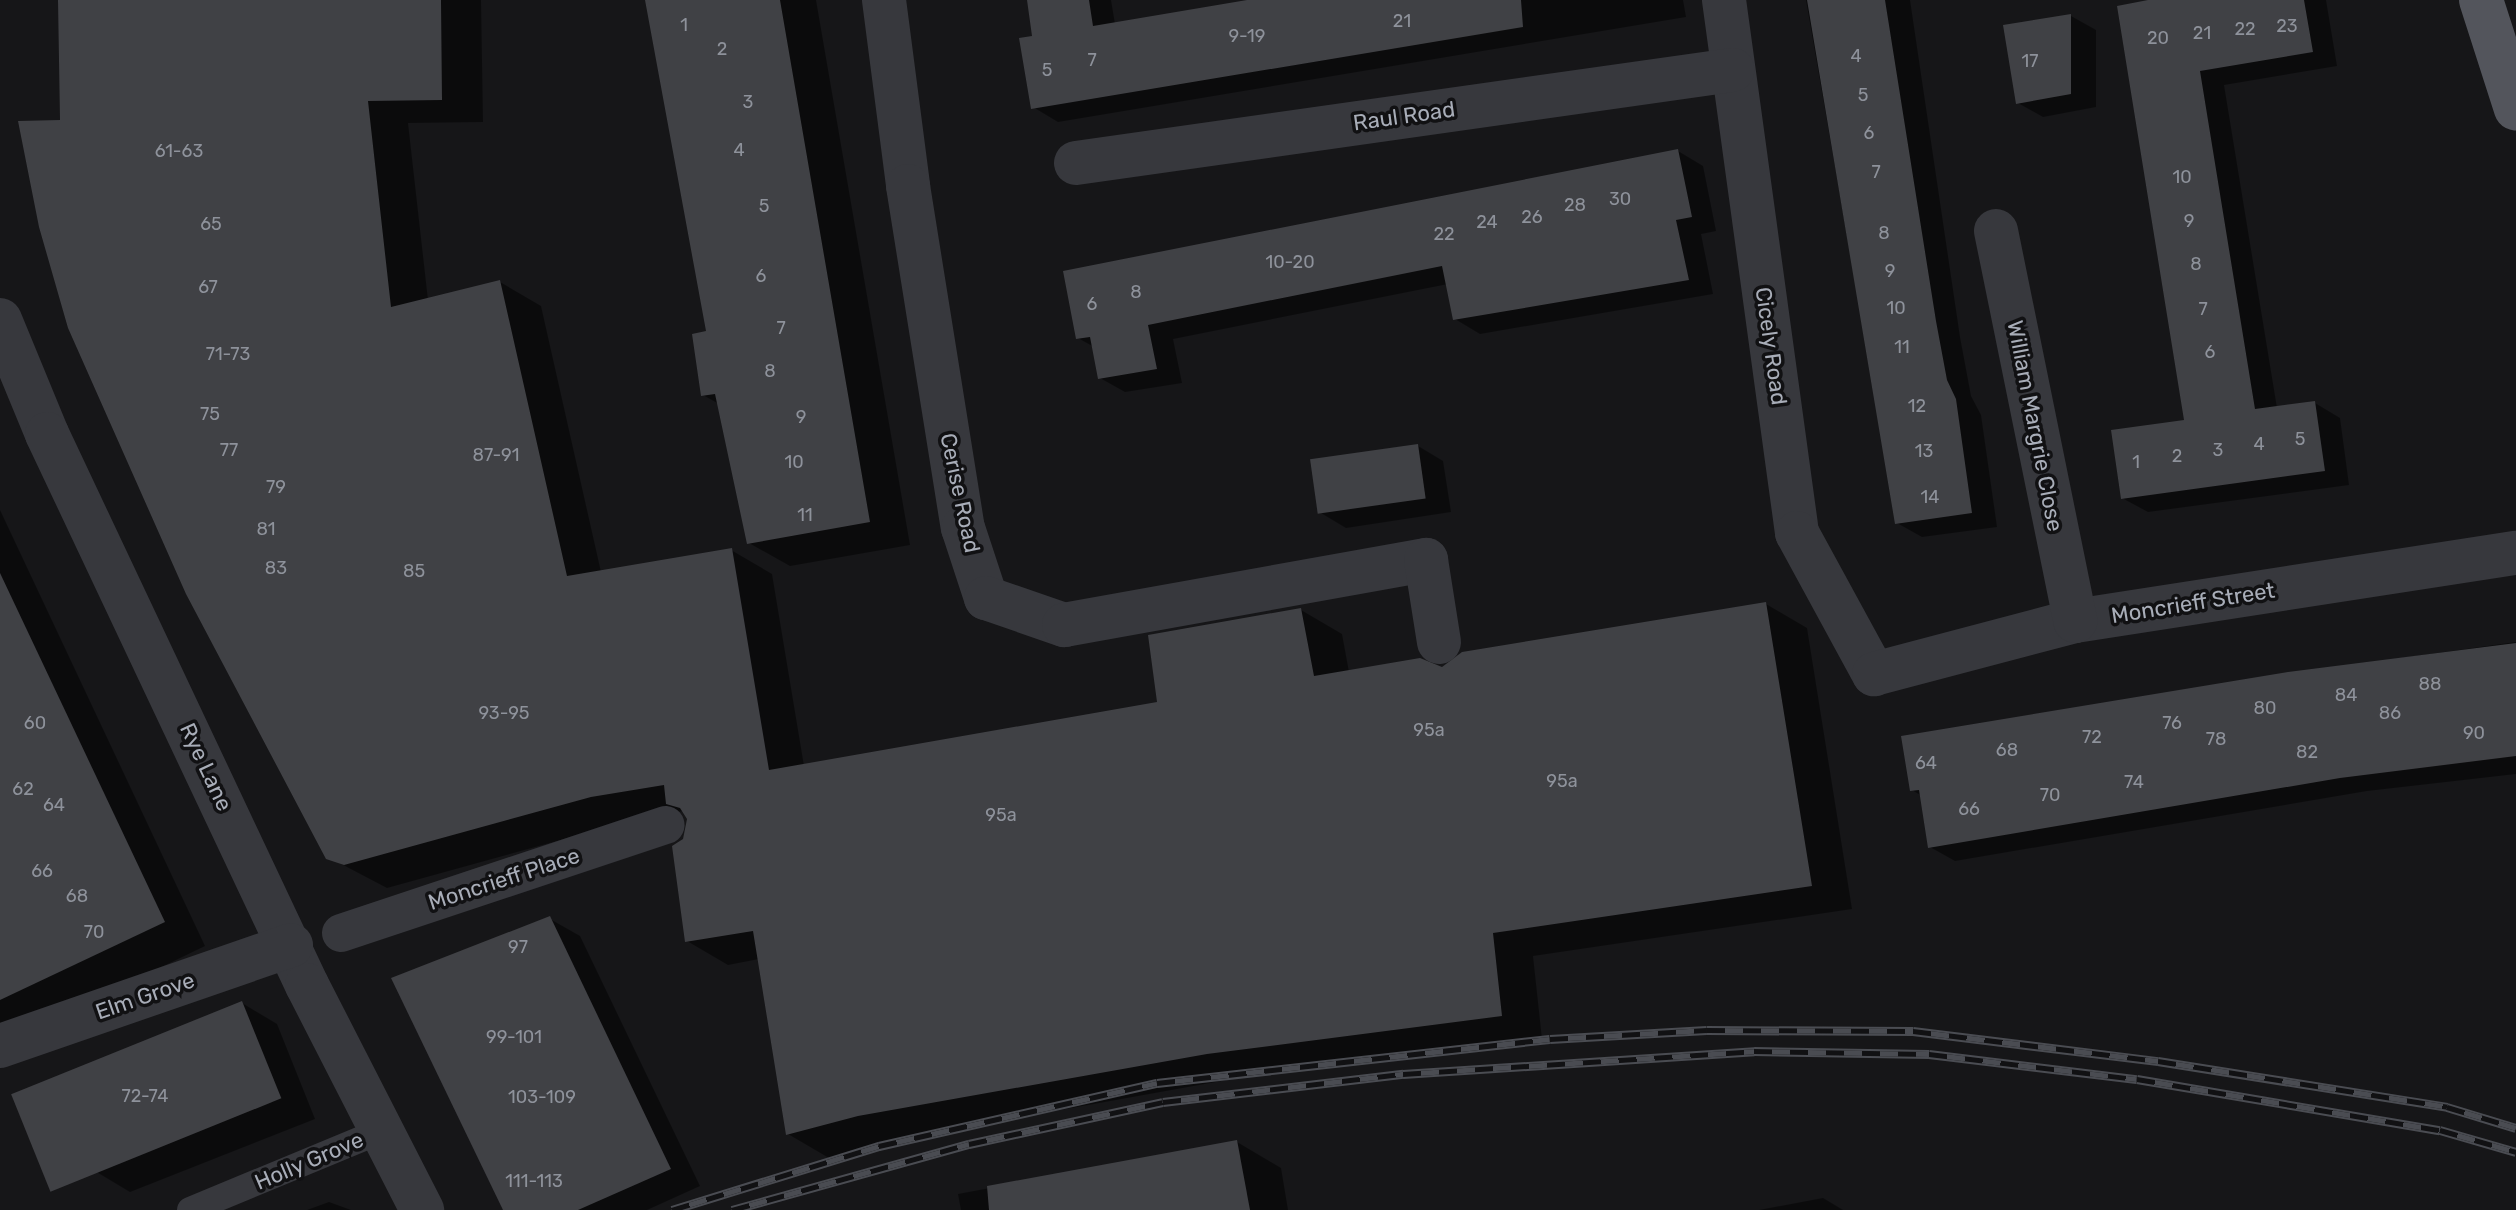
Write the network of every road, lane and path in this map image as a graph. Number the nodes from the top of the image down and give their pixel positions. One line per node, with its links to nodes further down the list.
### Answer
1 (884, 0): 11 (street, Cerise Road)
2 (1724, 0): 4 (street, Cicely Road)
3 (2481, 0): 5 (main road)
4 (1732, 70): 6 (street, Raul Road); 12 (street, Cicely Road)
5 (2516, 109)
6 (1076, 163)
7 (1996, 231): 10 (street, William Margrie Close)
8 (0, 320): 15 (street, Rye Lane)
9 (2516, 553): 10 (street, Moncrieff Street)
10 (2075, 621): 12 (street, Moncrieff Street)
11 (1439, 642)
12 (1874, 674)
13 (666, 825): 14 (street, Moncrieff Place)
14 (341, 933)
15 (291, 945): 16 (street, Elm Grove); 17 (street, Rye Lane)
16 (0, 1046)
17 (383, 1130): 18 (lane, Holly Grove); 19 (street, Rye Lane)
18 (190, 1210)
19 (422, 1210)

